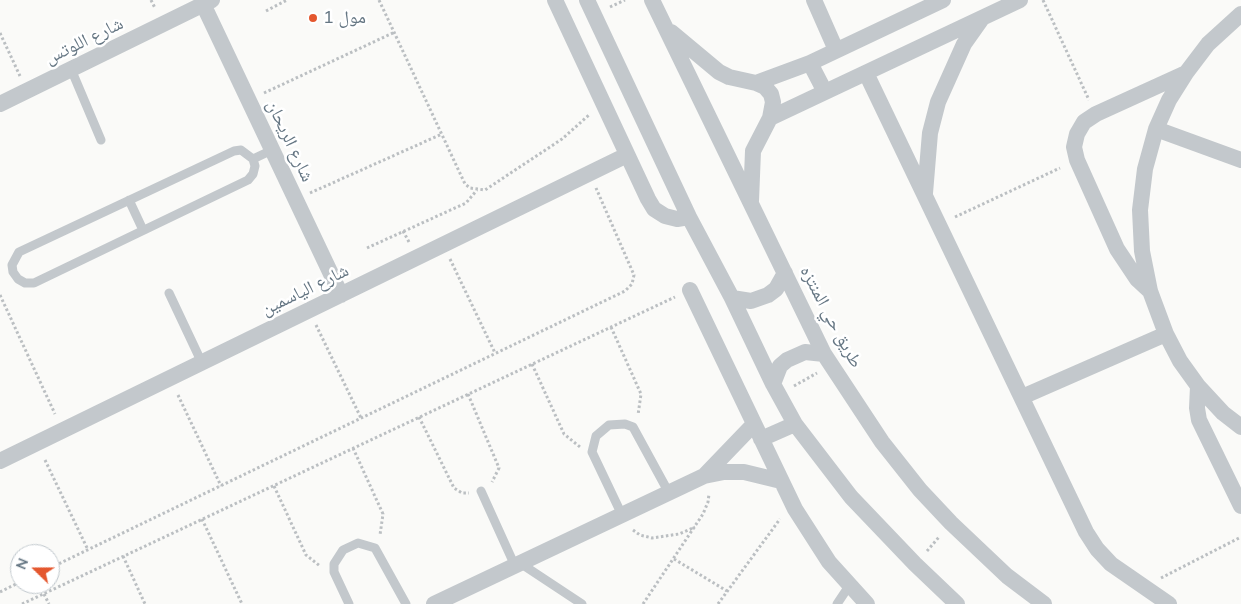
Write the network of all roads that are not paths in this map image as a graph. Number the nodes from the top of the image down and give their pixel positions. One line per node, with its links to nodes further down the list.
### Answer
1 (556, 0): 23 (street)
2 (587, 0): 29 (street)
3 (652, 0): 10 (street, طريق حي المنتزه)
4 (814, 0): 11 (street)
5 (943, 0): 11 (street)
6 (1020, 0): 9 (street)
7 (207, 2): 13 (street, شارع اللوتس); 22 (street, شارع الريحان)
8 (1241, 14): 15 (street)
9 (982, 18): 14 (street); 26 (street)
10 (665, 27): 16 (street); 28 (street, طريق حي المنتزه)
11 (836, 50): 12 (street)
12 (810, 63): 16 (street); 17 (street)
13 (71, 69): 18 (street, شارع اللوتس); 21 (lane)
14 (866, 73): 17 (street); 26 (street)
15 (1186, 73): 20 (street); 33 (street)
16 (756, 83): 19 (street)
17 (825, 92): 19 (street)
18 (0, 104)
19 (770, 118): 28 (street)
20 (1156, 129): 25 (street); 33 (street)
21 (101, 140)
22 (272, 150): 24 (lane); 35 (street, شارع الريحان)
23 (627, 155): 29 (street); 35 (street, شارع الياسمين)
24 (253, 159): 27 (lane); 30 (lane)
25 (1241, 160)
26 (925, 195): 42 (street)
27 (129, 200): 30 (lane); 30 (lane)
28 (751, 206): 31 (street, طريق حي المنتزه)
29 (689, 217): 36 (street)
30 (143, 230)
31 (785, 273): 36 (street); 38 (street, طريق حي المنتزه)
32 (690, 290): 43 (street)
33 (1150, 291): 37 (street)
34 (169, 293): 39 (lane)
35 (341, 295): 39 (street, شارع الياسمين)
36 (732, 298): 41 (street)
37 (1166, 334): 40 (street); 42 (street)
38 (828, 360): 41 (street); 63 (street, طريق حي المنتزه)
39 (202, 363): 47 (street, شارع الياسمين)
40 (1198, 386): 45 (street); 52 (street)
41 (776, 389): 44 (street)
42 (1022, 397): 64 (street)
43 (754, 424): 46 (street); 48 (street)
44 (796, 424): 46 (street); 62 (street)
45 (1241, 427)
46 (761, 439): 49 (street)
47 (0, 461)
48 (704, 476): 49 (street); 51 (street)
49 (781, 481): 55 (street)
50 (481, 491): 54 (lane)
51 (669, 493): 53 (street); 53 (lane)
52 (1241, 506)
53 (622, 515): 54 (street)
54 (518, 564): 58 (street); 59 (lane)
55 (849, 586): 60 (lane); 61 (street)
56 (349, 604): 57 (lane)
57 (406, 604)
58 (434, 604)
59 (582, 604)
60 (837, 604)
61 (867, 604)
62 (957, 604)
63 (1044, 604)
64 (1169, 604)

